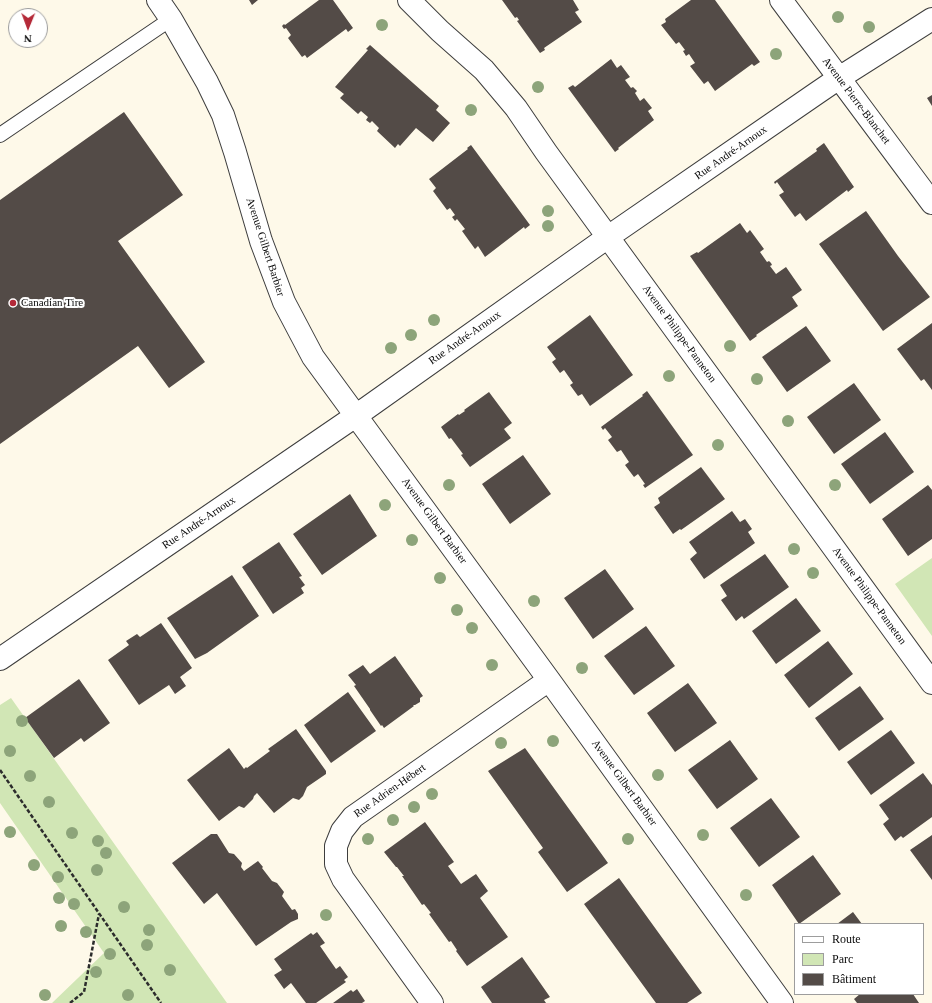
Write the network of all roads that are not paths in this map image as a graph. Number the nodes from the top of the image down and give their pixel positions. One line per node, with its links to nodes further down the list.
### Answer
1 (158, 0): 4 (street, Avenue Gilbert Barbier)
2 (409, 0): 9 (street, Avenue Philippe-Panneton)
3 (781, 0): 6 (street, Avenue Pierre-Blanchet)
4 (171, 19): 7 (lane); 10 (street, Avenue Gilbert Barbier)
5 (932, 19): 6 (street, Rue André-Arnoux)
6 (839, 78): 8 (street, Avenue Pierre-Blanchet); 9 (street, Rue André-Arnoux)
7 (0, 135)
8 (932, 202)
9 (608, 237): 10 (street, Rue André-Arnoux); 13 (street, Avenue Philippe-Panneton)
10 (356, 415): 11 (street, Rue André-Arnoux); 12 (street, Avenue Gilbert Barbier)
11 (0, 659)
12 (549, 680): 14 (street, Rue Adrien-Hébert); 15 (street, Avenue Gilbert Barbier)
13 (932, 683)
14 (432, 1003)
15 (782, 1003)

